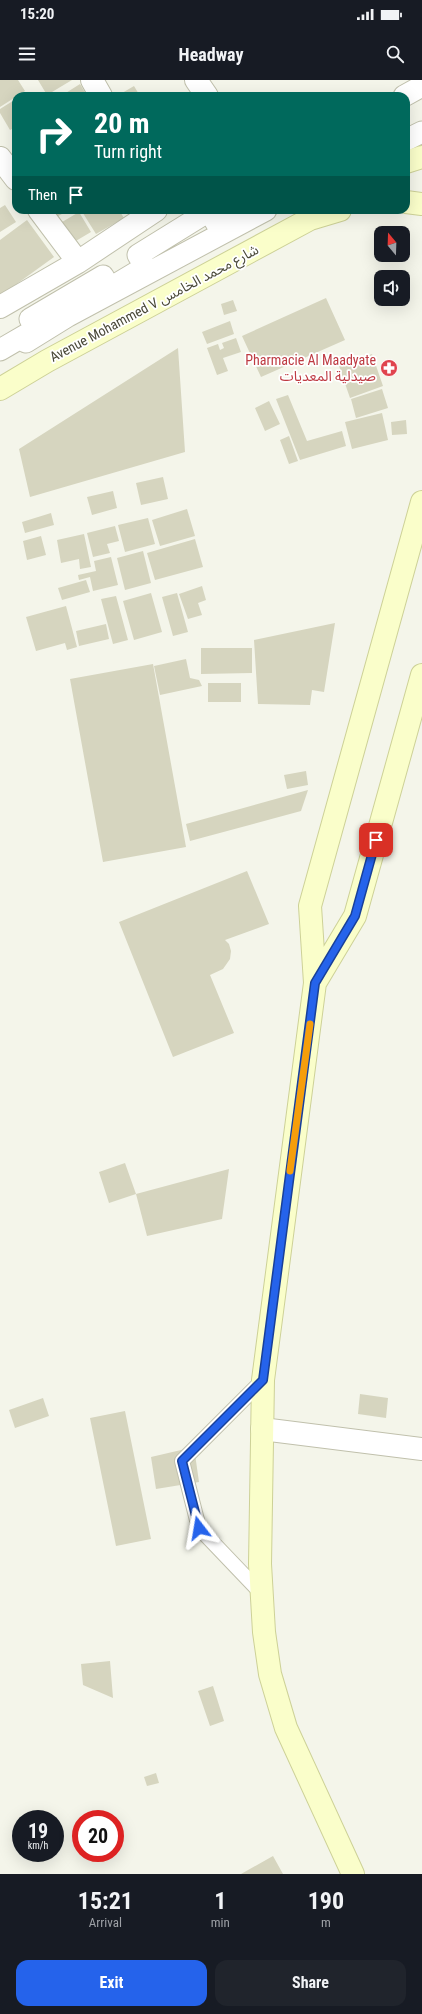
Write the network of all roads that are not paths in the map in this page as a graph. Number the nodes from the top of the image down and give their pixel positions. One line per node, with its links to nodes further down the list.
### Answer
1 (92, 80): 4 (street)
2 (196, 80): 5 (street)
3 (422, 86): 6 (street)
4 (99, 92)
5 (204, 92)
6 (410, 93)
7 (422, 132): 8 (street)
8 (410, 138)
9 (422, 157): 11 (main road)
10 (0, 158): 12 (street)
11 (410, 161)
12 (12, 174)
13 (410, 202): 14 (main road)
14 (422, 204)
15 (42, 214): 22 (street)
16 (150, 214): 22 (street)
17 (204, 214): 24 (street)
18 (211, 214): 19 (street)
19 (237, 214)
20 (259, 214): 25 (street)
21 (315, 214): 26 (main road, Avenue Mohammed V شارع محمد الخامس)
22 (78, 262): 23 (street)
23 (0, 307)
24 (0, 350)
25 (0, 358)
26 (0, 389)
27 (422, 502): 29 (main road)
28 (422, 675): 29 (main road)
29 (315, 983): 30 (main road)
30 (263, 1380): 31 (main road); 33 (lane)
31 (262, 1429): 32 (street); 33 (main road)
32 (422, 1449)
33 (262, 1594): 34 (main road)
34 (353, 1874)

